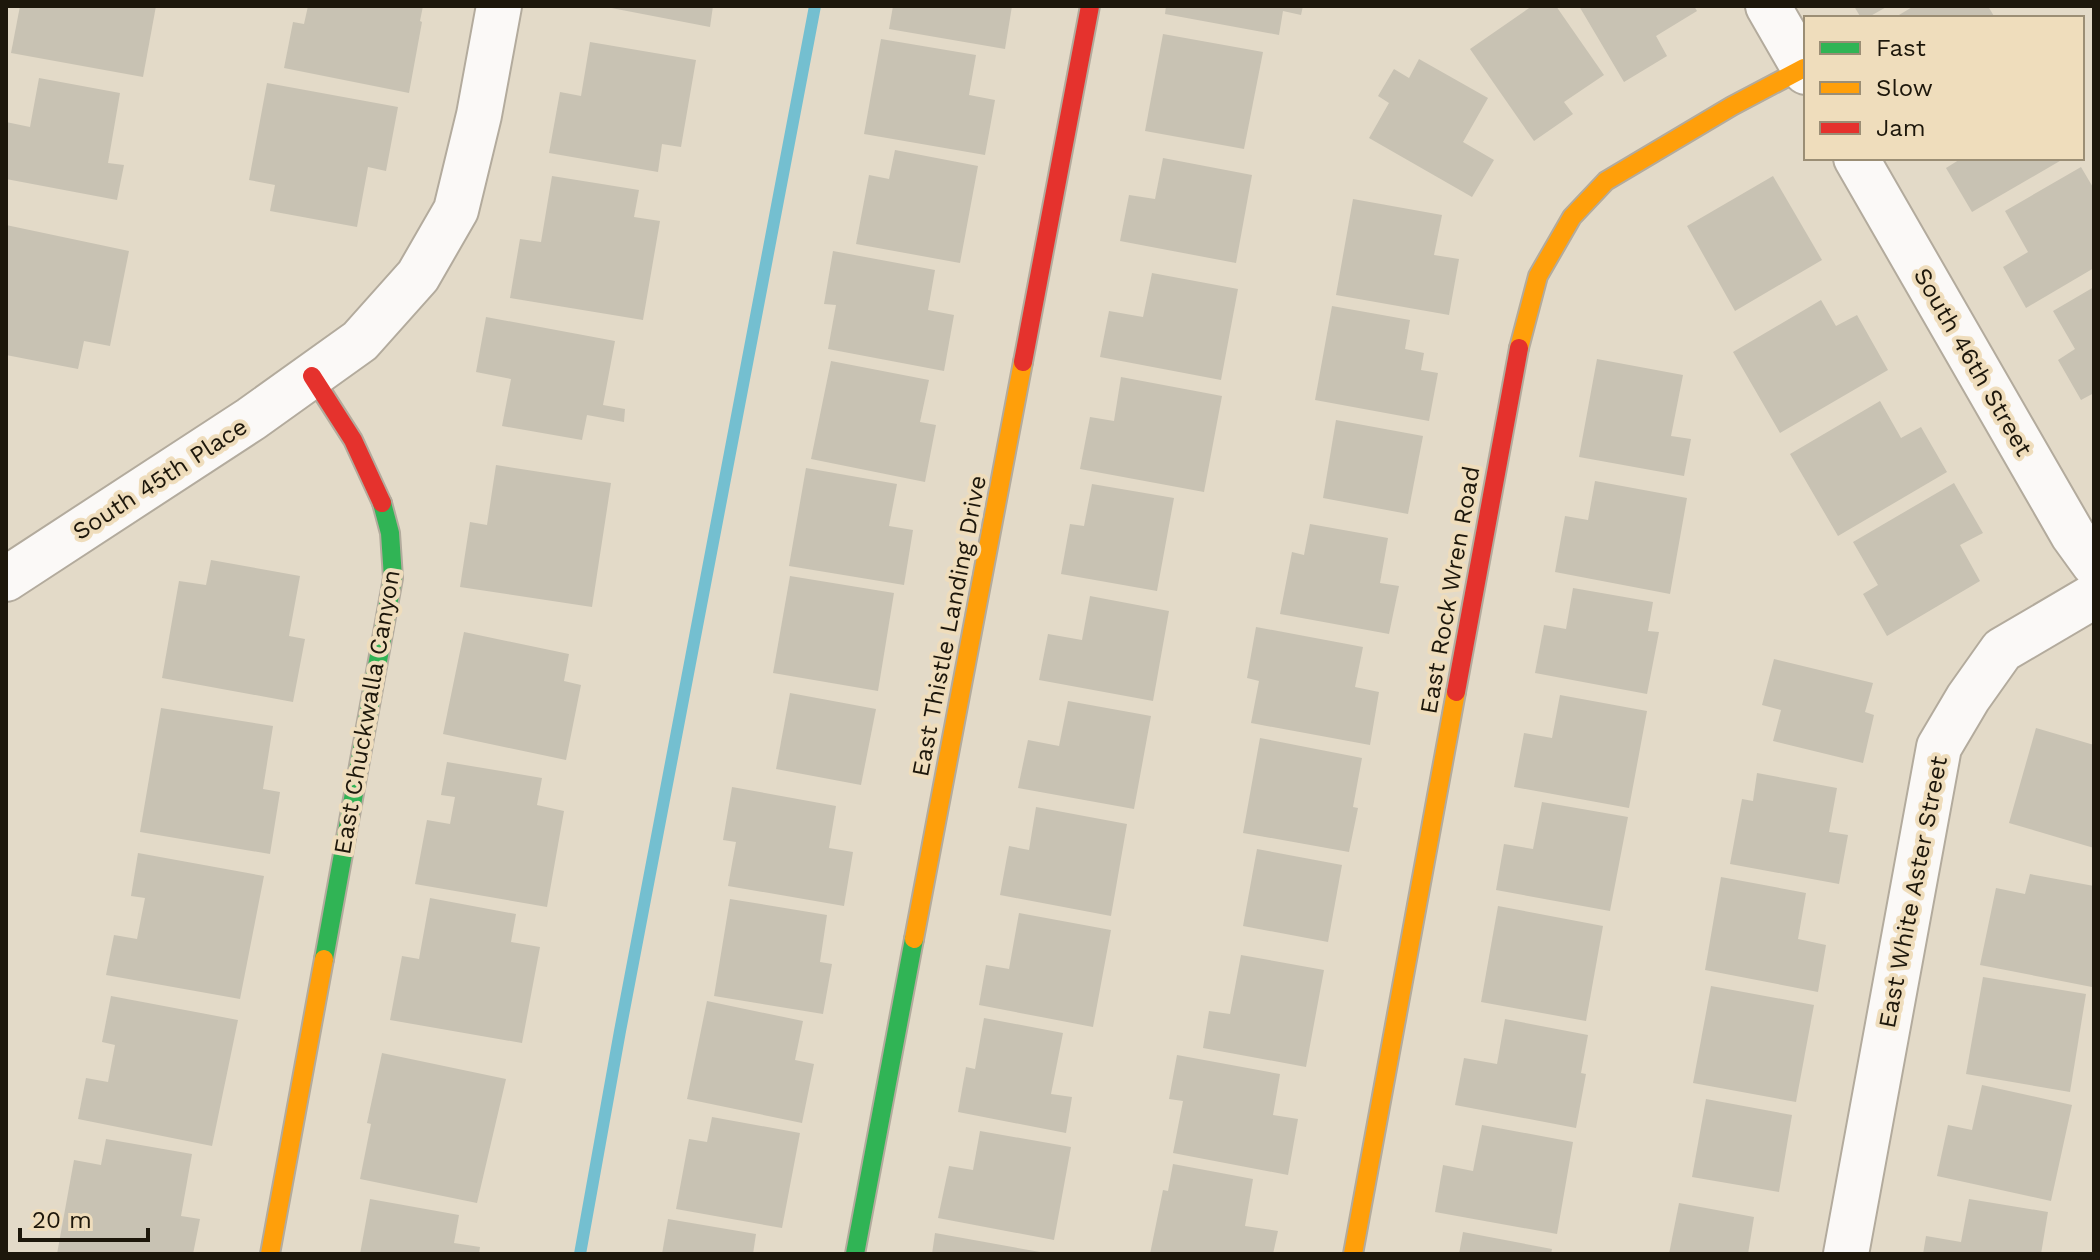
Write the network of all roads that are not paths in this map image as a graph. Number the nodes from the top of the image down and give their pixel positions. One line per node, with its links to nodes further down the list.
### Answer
1 (499, 6): 7 (street)
2 (1090, 6): 12 (street, East Thistle Landing Drive)
3 (1768, 6): 4 (street)
4 (1804, 68)
5 (1804, 70): 13 (street, East Rock Wren Road)
6 (1857, 160): 8 (street, South 46th Street)
7 (312, 376): 9 (street, South 45th Place); 11 (street, East Chuckwalla Canyon)
8 (2094, 564)
9 (6, 579)
10 (2094, 596): 14 (street, East White Aster Street)
11 (270, 1254)
12 (855, 1254)
13 (1353, 1254)
14 (1846, 1254)

